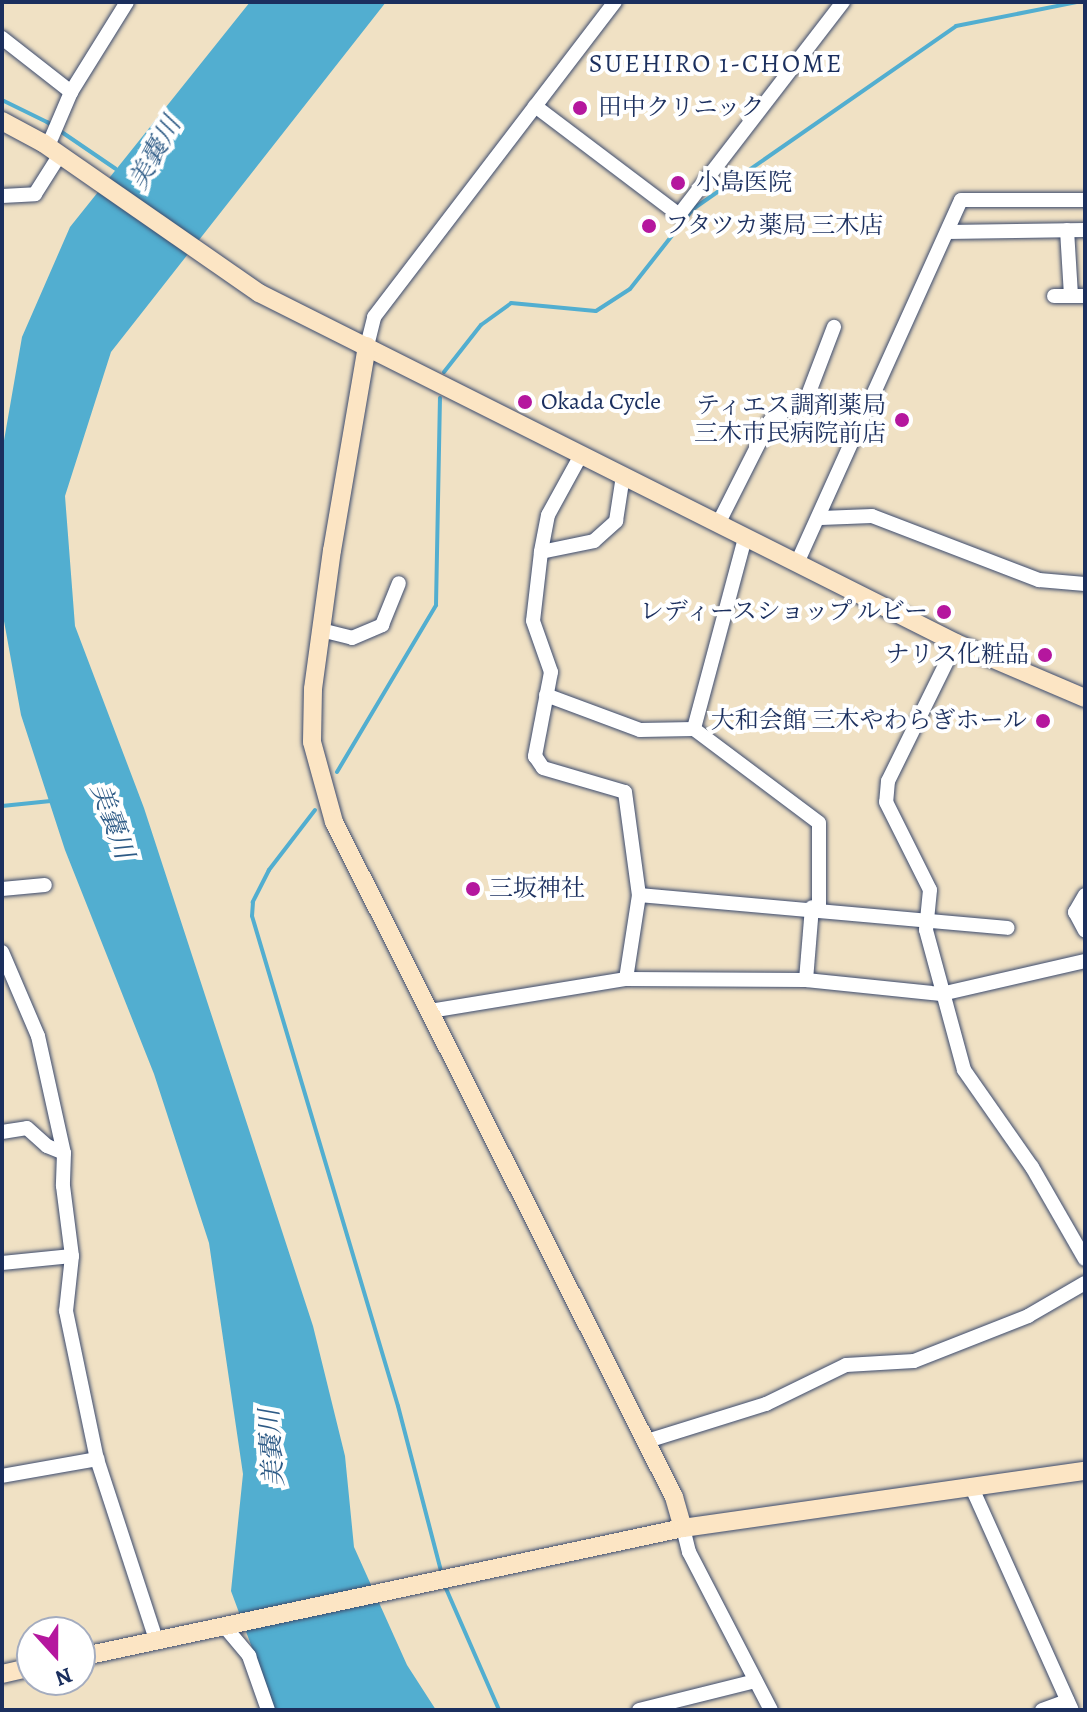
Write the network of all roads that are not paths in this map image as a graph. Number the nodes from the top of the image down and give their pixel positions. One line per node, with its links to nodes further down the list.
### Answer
1 (127, 2): 5 (street)
2 (615, 2): 6 (street)
3 (843, 2): 6 (street)
4 (2, 38): 5 (street)
5 (71, 92): 8 (street)
6 (535, 106): 17 (street)
7 (2, 121): 8 (street)
8 (54, 140): 9 (street); 17 (street)
9 (2, 196)
10 (1085, 200): 13 (street)
11 (1067, 230): 12 (street); 13 (street); 15 (street)
12 (1085, 230)
13 (947, 232): 20 (street)
14 (1054, 296): 15 (street)
15 (1078, 296)
16 (834, 327): 21 (street)
17 (367, 346): 18 (street); 27 (street)
18 (581, 455): 19 (street); 23 (street)
19 (623, 476): 21 (street); 23 (street)
20 (821, 518): 24 (street); 26 (street)
21 (718, 524): 22 (street)
22 (745, 538): 24 (street); 31 (street)
23 (541, 552): 29 (street)
24 (797, 563): 28 (street)
25 (399, 583): 27 (street)
26 (1085, 584)
27 (321, 630): 45 (street)
28 (956, 643): 30 (street); 37 (street)
29 (546, 695): 31 (street); 34 (street)
30 (1085, 698)
31 (694, 729): 36 (street)
32 (45, 885): 33 (street)
33 (2, 889)
34 (639, 895): 36 (street); 42 (street)
35 (1085, 895): 39 (street)
36 (816, 908): 37 (street); 43 (street)
37 (928, 920): 38 (street); 44 (street)
38 (1008, 928)
39 (1085, 931)
40 (2, 952): 47 (street)
41 (1085, 961): 44 (street)
42 (626, 979): 43 (street); 45 (street)
43 (806, 980): 44 (street)
44 (941, 994): 49 (street)
45 (430, 1011): 52 (street)
46 (2, 1132): 47 (street)
47 (64, 1153): 48 (street)
48 (72, 1256): 50 (street); 53 (street)
49 (1085, 1259)
50 (2, 1263)
51 (1085, 1283): 52 (street)
52 (644, 1442): 57 (street)
53 (97, 1459): 55 (street); 59 (street)
54 (1085, 1471): 56 (street)
55 (2, 1476)
56 (972, 1488): 57 (street); 62 (street)
57 (683, 1528): 58 (street); 61 (street)
58 (225, 1627): 59 (street); 63 (street)
59 (156, 1640): 60 (street)
60 (96, 1653)
61 (755, 1681): 64 (street); 65 (street)
62 (1070, 1706): 66 (street)
63 (268, 1710)
64 (639, 1710)
65 (771, 1710)
66 (1042, 1710)

